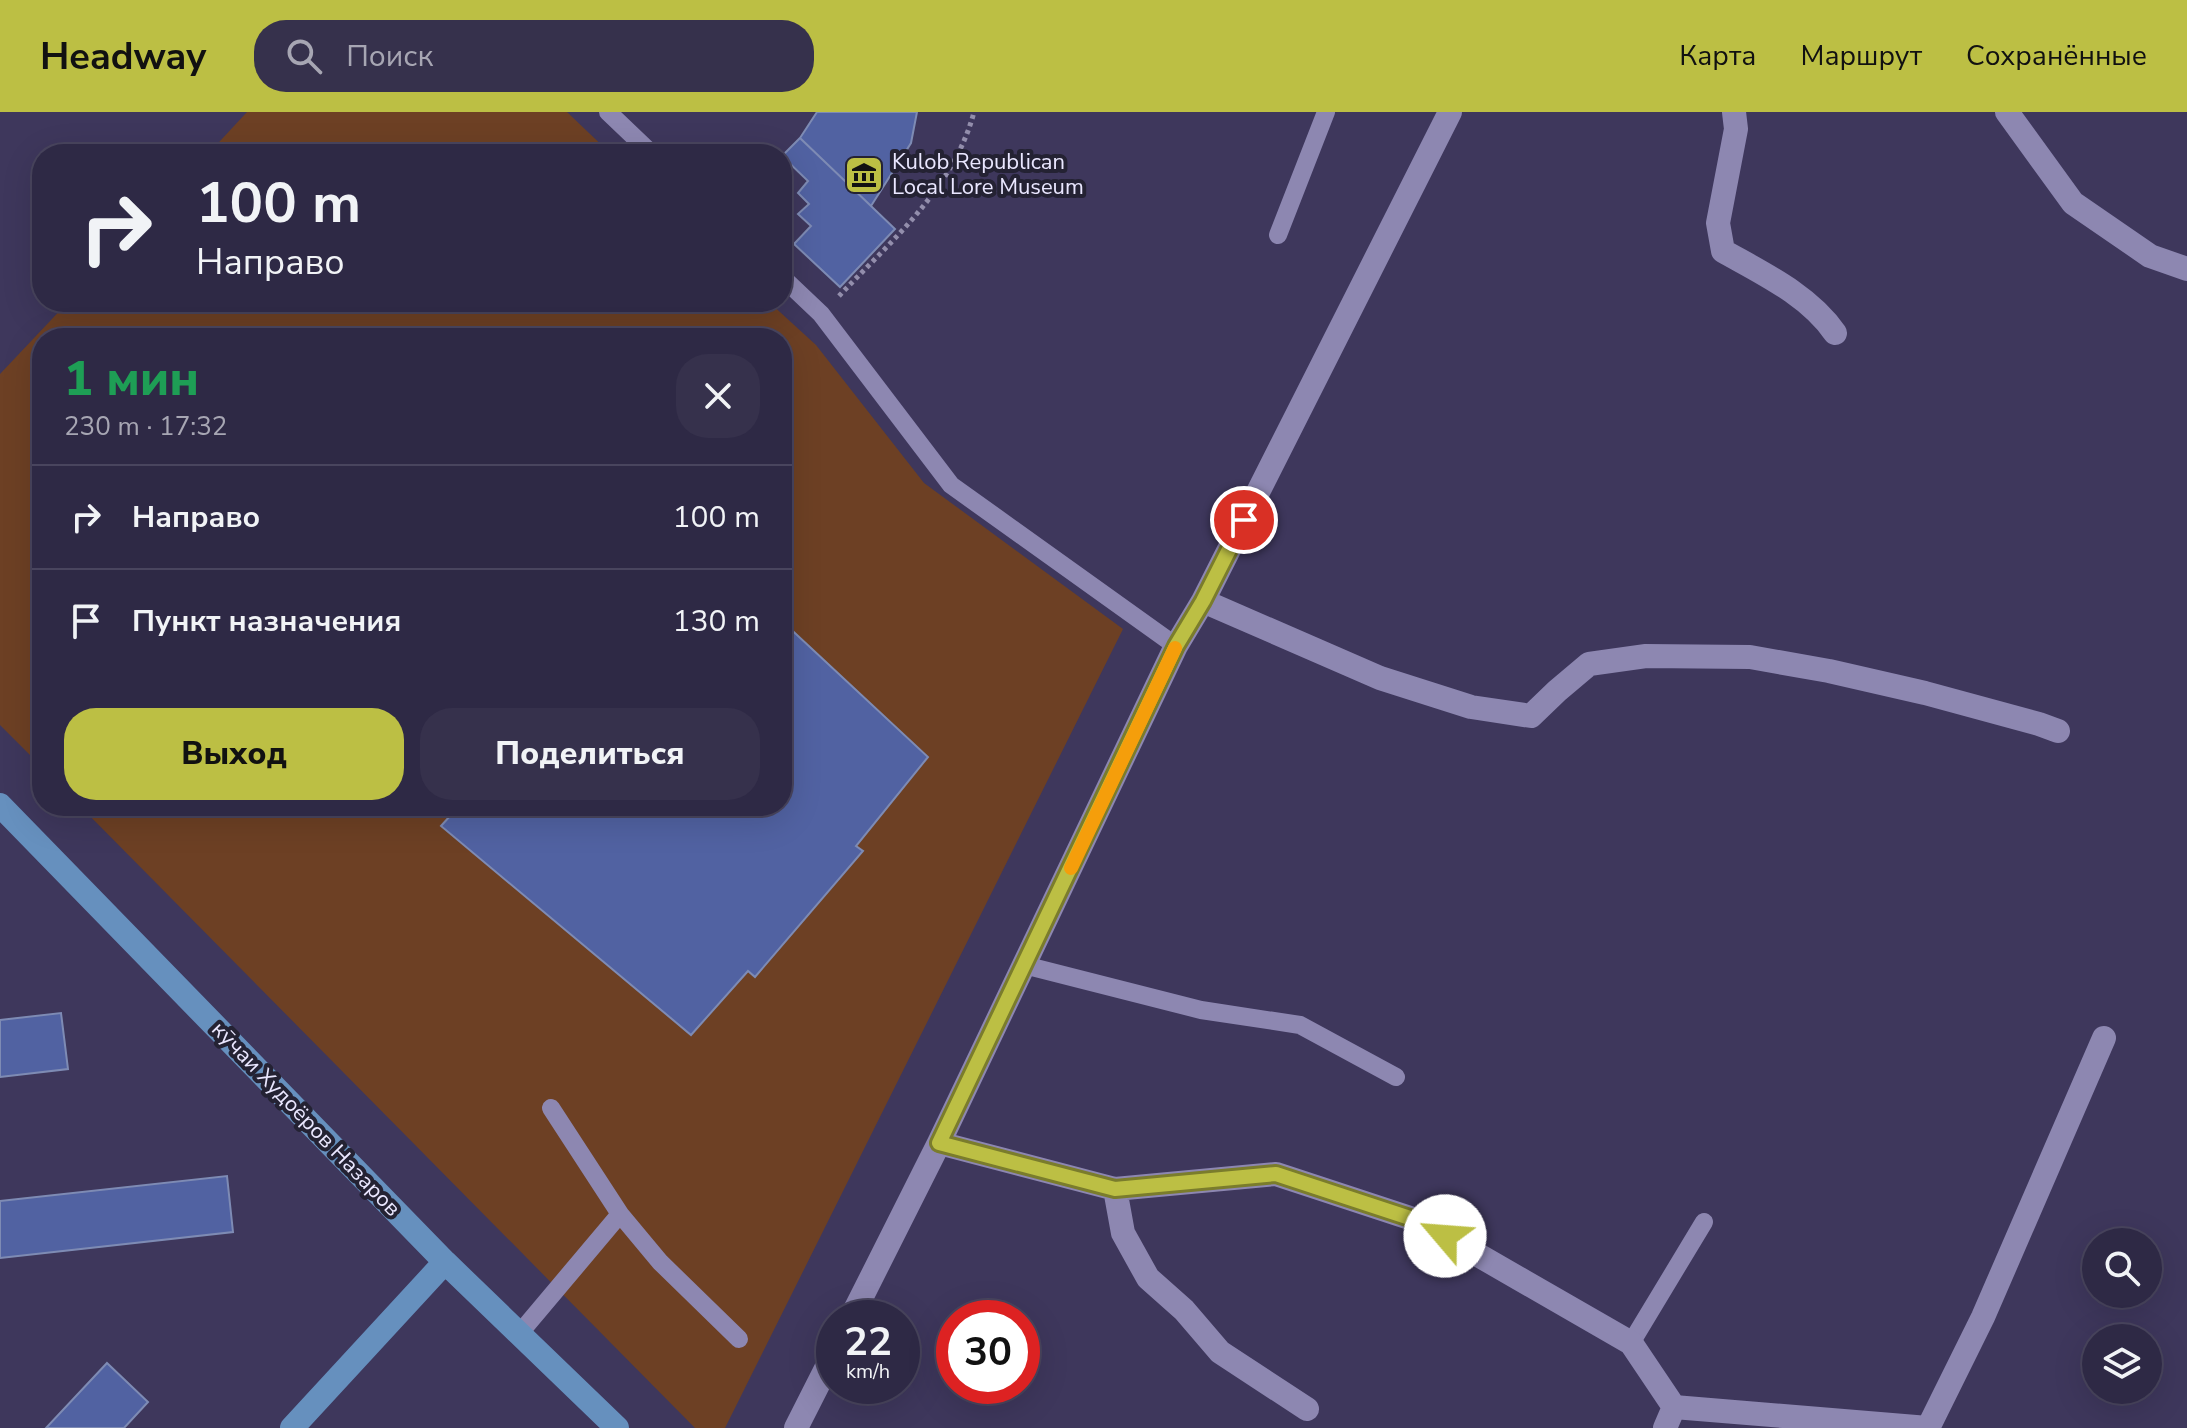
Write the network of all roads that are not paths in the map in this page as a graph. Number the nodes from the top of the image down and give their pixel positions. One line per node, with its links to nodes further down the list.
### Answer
1 (608, 112): 6 (lane)
2 (1326, 112): 7 (lane)
3 (1450, 112): 11 (street)
4 (1734, 112): 10 (street)
5 (2007, 112): 8 (street)
6 (642, 144)
7 (1278, 235)
8 (2187, 269)
9 (792, 286): 12 (lane)
10 (1835, 333)
11 (1203, 601): 12 (street); 13 (street)
12 (1176, 646): 15 (street)
13 (2058, 731)
14 (0, 805): 23 (street, кӯчаи Худоёров Назаров)
15 (1024, 965): 17 (lane); 19 (street)
16 (2104, 1038): 34 (street)
17 (1396, 1077)
18 (551, 1108): 21 (lane)
19 (939, 1143): 20 (street); 24 (street)
20 (1115, 1189): 27 (street); 29 (street)
21 (620, 1214): 25 (lane); 26 (lane)
22 (1704, 1222): 27 (lane)
23 (445, 1262): 25 (street, кӯчаи Худоёров Назаров); 31 (street)
24 (860, 1300)
25 (519, 1334): 32 (street, кӯчаи Худоёров Назаров)
26 (739, 1339)
27 (1631, 1343): 30 (street)
28 (816, 1389): 33 (street)
29 (1307, 1409)
30 (1670, 1417): 34 (street)
31 (292, 1428)
32 (617, 1428)
33 (796, 1428)
34 (1928, 1428)

